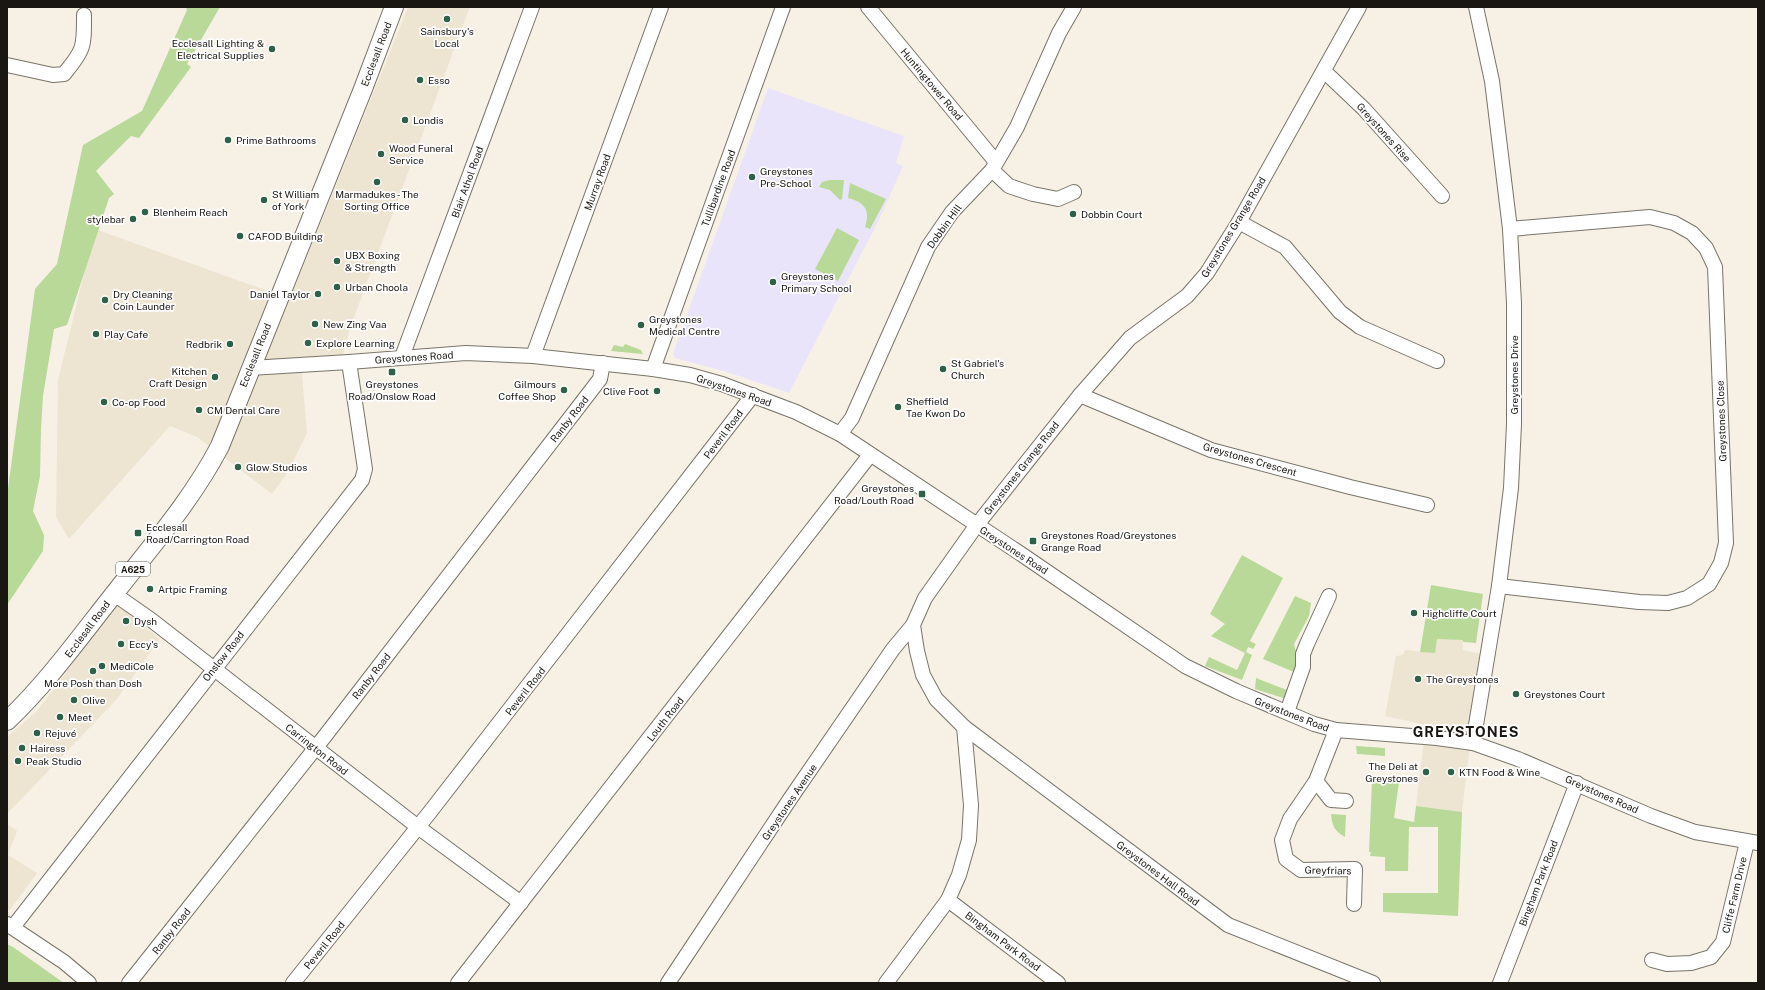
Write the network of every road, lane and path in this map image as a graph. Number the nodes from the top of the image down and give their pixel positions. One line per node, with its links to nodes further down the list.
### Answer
1 (394, 7): 22 (main road, Ecclesall Road / A625)
2 (532, 7): 18 (street, Blair Athol Road)
3 (660, 7): 17 (street, Murray Road)
4 (783, 7): 23 (street, Tullibardine Road)
5 (868, 7): 12 (street, Huntingtower Road)
6 (1074, 7): 12 (street, Dobbin Hill)
7 (1359, 7): 11 (street, Greystones Grange Road)
8 (1476, 7): 16 (street, Greystones Drive)
9 (84, 15): 10 (street)
10 (7, 65)
11 (1324, 71): 14 (street, Greystones Rise); 15 (street, Greystones Grange Road)
12 (994, 166): 13 (street); 26 (street, Dobbin Hill)
13 (1074, 192)
14 (1442, 196)
15 (1239, 222): 19 (street); 25 (street, Greystones Grange Road)
16 (1510, 229): 30 (street, Greystones Drive); 30 (street, Greystones Close)
17 (533, 356): 18 (street, Greystones Road); 21 (street, Greystones Road)
18 (402, 357): 20 (street, Greystones Road)
19 (1437, 361)
20 (349, 362): 22 (street, Greystones Road); 34 (street, Onslow Road)
21 (603, 363): 23 (street, Greystones Road); 40 (street, Ranby Road)
22 (251, 368): 31 (main road, Ecclesall Road / A625)
23 (652, 369): 24 (street, Greystones Road)
24 (753, 395): 26 (street, Greystones Road); 44 (street, Peveril Road)
25 (1080, 395): 28 (street, Greystones Crescent); 29 (street, Greystones Grange Road)
26 (840, 434): 27 (street, Greystones Road)
27 (870, 455): 29 (street, Greystones Road); 47 (street, Louth Road)
28 (1426, 505)
29 (976, 526): 33 (street, Greystones Grange Road); 35 (street, Greystones Road)
30 (1499, 586): 39 (street, Greystones Drive)
31 (114, 594): 34 (street, Carrington Road); 36 (main road, Ecclesall Road / A625)
32 (1329, 596): 35 (street)
33 (913, 625): 37 (street, Greystones Hall Road); 55 (street, Greystones Avenue)
34 (213, 669): 40 (street, Carrington Road); 49 (street, Onslow Road)
35 (1287, 712): 38 (street, Greystones Road)
36 (7, 721)
37 (964, 727): 46 (street); 58 (street, Greystones Hall Road)
38 (1336, 730): 39 (street, Greystones Road); 41 (street, Greyfriars)
39 (1473, 743): 42 (street, Greystones Road)
40 (315, 748): 44 (street, Carrington Road); 52 (street, Ranby Road)
41 (1316, 781): 43 (street); 48 (street, Greyfriars)
42 (1577, 783): 45 (street, Greystones Road); 59 (street, Bingham Park Road)
43 (1346, 801)
44 (418, 827): 47 (street, Carrington Road); 53 (street, Peveril Road)
45 (1752, 842): 50 (street, Cliffe Farm Drive)
46 (948, 900): 56 (street); 57 (street, Bingham Park Road)
47 (521, 903): 54 (street, Louth Road)
48 (1354, 904)
49 (10, 926): 51 (street)
50 (1652, 960)
51 (88, 983)
52 (129, 983)
53 (293, 983)
54 (458, 983)
55 (668, 983)
56 (886, 983)
57 (1058, 983)
58 (1373, 983)
59 (1500, 983)

